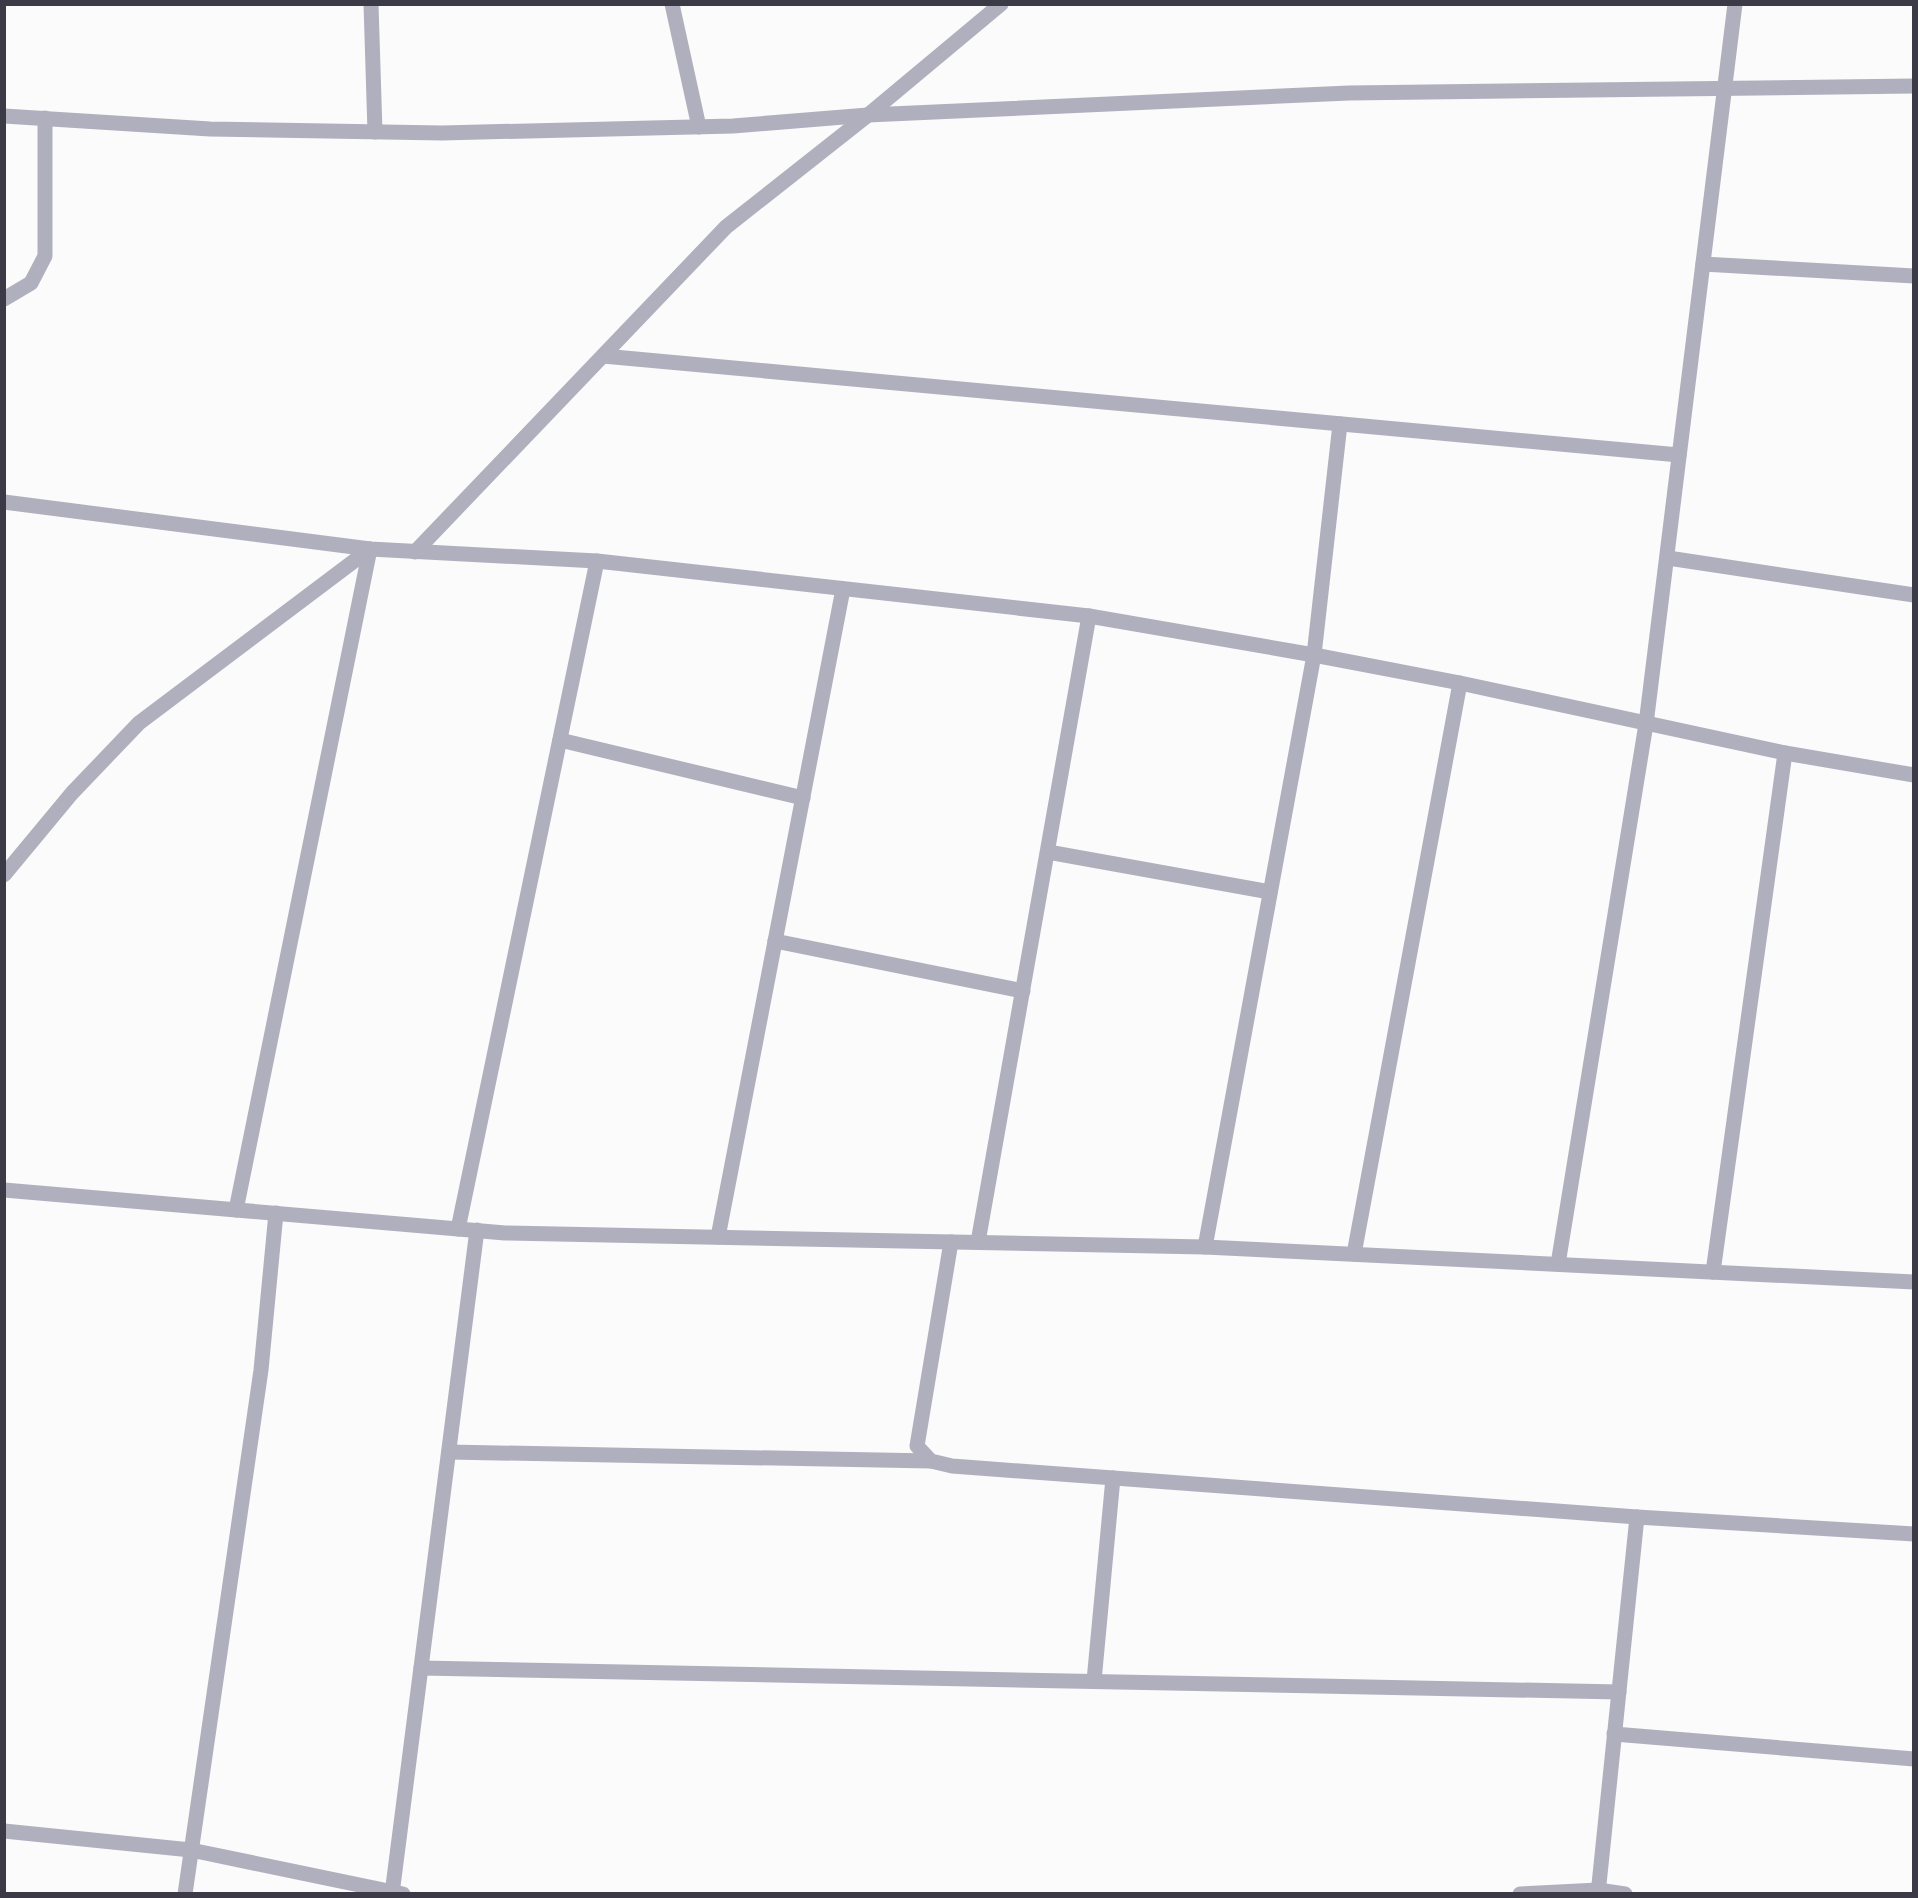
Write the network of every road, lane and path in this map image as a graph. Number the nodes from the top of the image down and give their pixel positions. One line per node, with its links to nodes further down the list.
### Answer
1 (371, 4): 11 (street)
2 (672, 4): 10 (street)
3 (1000, 4): 8 (street)
4 (1735, 4): 6 (street)
5 (1914, 86): 6 (street)
6 (1725, 87): 8 (street); 12 (street)
7 (4, 116): 9 (street)
8 (868, 116): 10 (street); 15 (street)
9 (45, 118): 11 (street); 14 (street)
10 (699, 127): 11 (street)
11 (375, 132)
12 (1703, 264): 13 (street); 17 (street)
13 (1914, 276)
14 (4, 299)
15 (603, 356): 16 (street); 20 (street)
16 (1340, 424): 17 (street); 26 (street)
17 (1679, 455): 21 (street)
18 (4, 502): 19 (street)
19 (370, 549): 20 (street); 34 (street); 39 (street)
20 (415, 552): 22 (street)
21 (1668, 558): 24 (street); 28 (street)
22 (597, 561): 23 (street); 29 (street)
23 (843, 589): 25 (street); 32 (street)
24 (1914, 595)
25 (1089, 616): 26 (street); 33 (street)
26 (1314, 655): 27 (street); 35 (street)
27 (1460, 683): 28 (street); 47 (street)
28 (1647, 724): 30 (street); 48 (street)
29 (560, 740): 32 (street); 41 (street)
30 (1785, 753): 31 (street); 49 (street)
31 (1914, 774)
32 (802, 798): 36 (street)
33 (1048, 852): 35 (street); 37 (street)
34 (4, 875)
35 (1270, 892): 46 (street)
36 (775, 940): 37 (street); 43 (street)
37 (1023, 991): 45 (street)
38 (4, 1190): 39 (street)
39 (236, 1210): 40 (street)
40 (276, 1213): 41 (street); 62 (street)
41 (458, 1229): 42 (street)
42 (477, 1230): 43 (street); 51 (street)
43 (718, 1237): 44 (street)
44 (951, 1242): 45 (street); 52 (street)
45 (978, 1242): 46 (street)
46 (1205, 1247): 47 (street)
47 (1354, 1254): 48 (street)
48 (1558, 1264): 49 (street)
49 (1713, 1272): 50 (street)
50 (1914, 1282)
51 (449, 1452): 52 (street); 56 (street)
52 (931, 1461): 53 (street)
53 (1113, 1478): 54 (street); 57 (street)
54 (1637, 1516): 55 (street); 58 (street)
55 (1914, 1534)
56 (421, 1668): 57 (street); 65 (street)
57 (1094, 1681): 58 (street)
58 (1619, 1692): 59 (street)
59 (1614, 1734): 60 (street); 63 (street)
60 (1914, 1759)
61 (4, 1831): 62 (street)
62 (191, 1850): 64 (street); 65 (street)
63 (1598, 1892): 66 (street); 67 (street)
64 (185, 1893)
65 (396, 1893)
66 (1521, 1893)
67 (1625, 1893)

